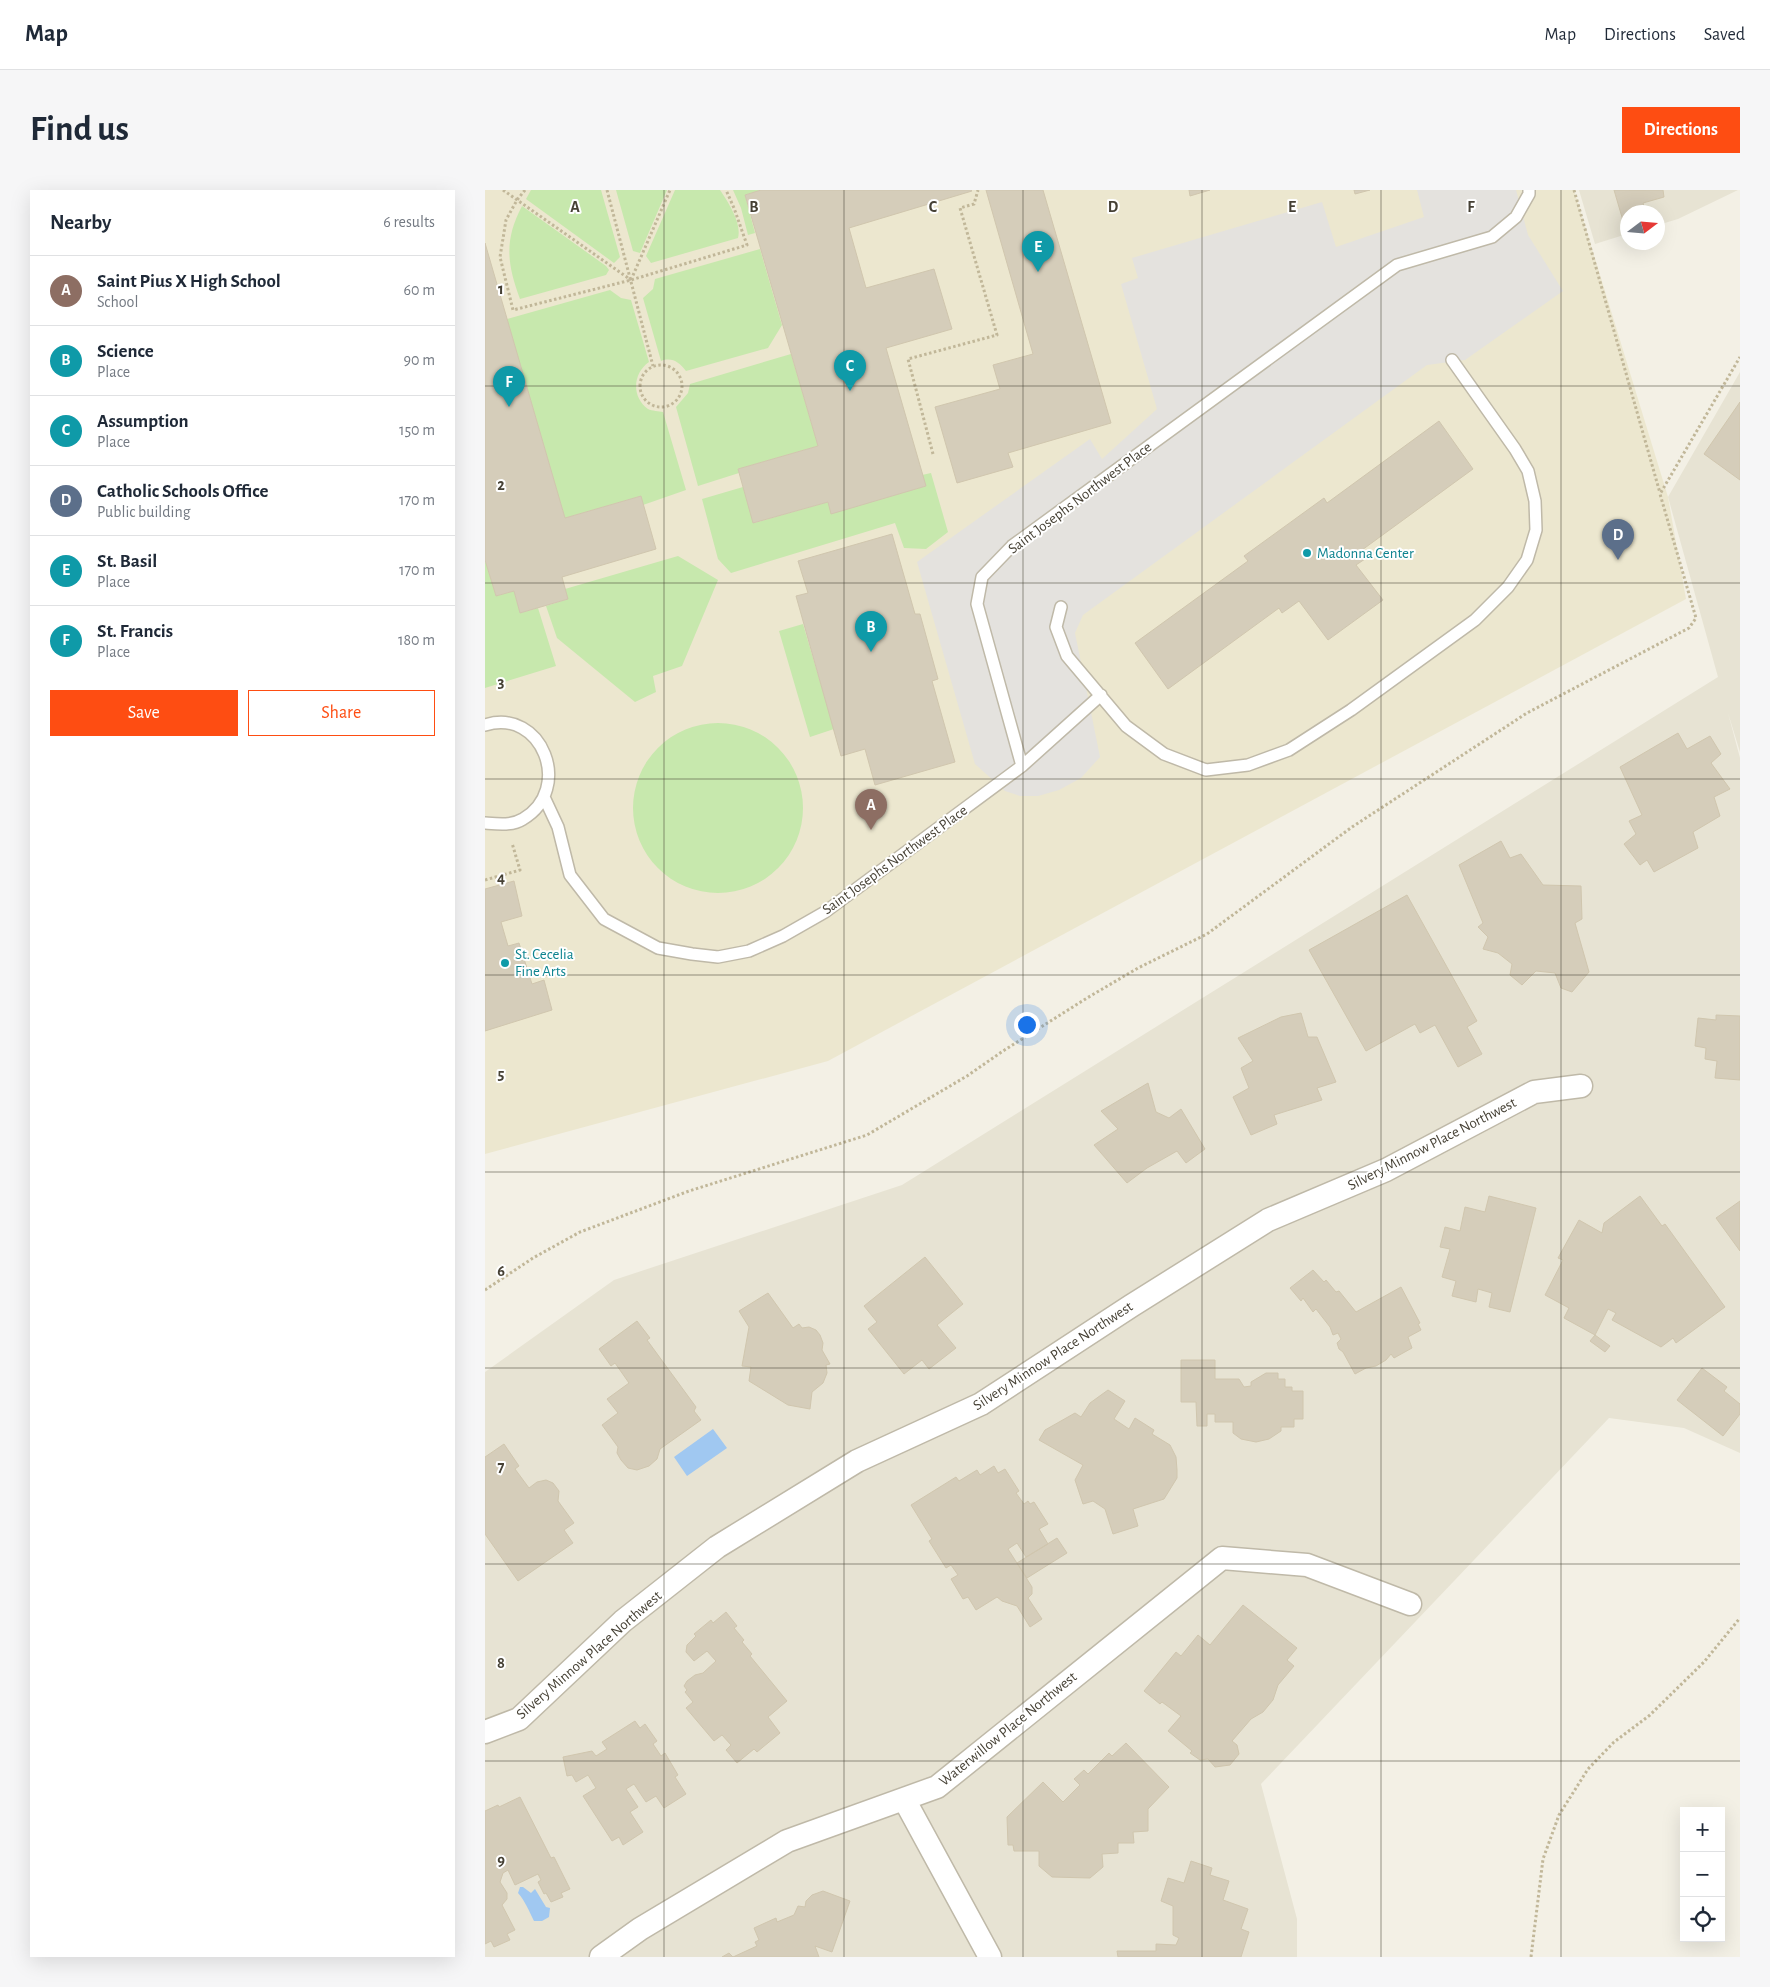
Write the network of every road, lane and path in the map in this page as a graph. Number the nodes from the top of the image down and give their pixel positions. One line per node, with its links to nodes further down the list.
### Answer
1 (503, 190): 9 (path)
2 (525, 190): 9 (path)
3 (607, 190): 10 (path)
4 (670, 190): 10 (path)
5 (726, 190): 10 (path)
6 (978, 190): 14 (path)
7 (1529, 190): 19 (lane, Saint Josephs Northwest Place)
8 (1574, 190): 15 (path)
9 (517, 200): 10 (path); 10 (path)
10 (631, 280): 13 (path)
11 (1740, 357): 15 (path)
12 (1452, 360): 17 (lane)
13 (653, 366): 13 (path)
14 (933, 454)
15 (1660, 494): 25 (path)
16 (1061, 607): 17 (lane)
17 (1101, 696): 19 (lane)
18 (485, 725): 20 (lane)
19 (1022, 766): 20 (lane, Saint Josephs Northwest Place)
20 (543, 797): 21 (lane)
21 (485, 823)
22 (512, 843): 23 (path)
23 (485, 880)
24 (1581, 1086): 28 (street, Silvery Minnow Place Northwest)
25 (485, 1290)
26 (1411, 1604): 29 (street, Waterwillow Place Northwest)
27 (1740, 1618): 32 (path)
28 (485, 1732)
29 (904, 1799): 30 (street, Waterwillow Place Northwest); 31 (street)
30 (601, 1957)
31 (990, 1957)
32 (1531, 1957)

